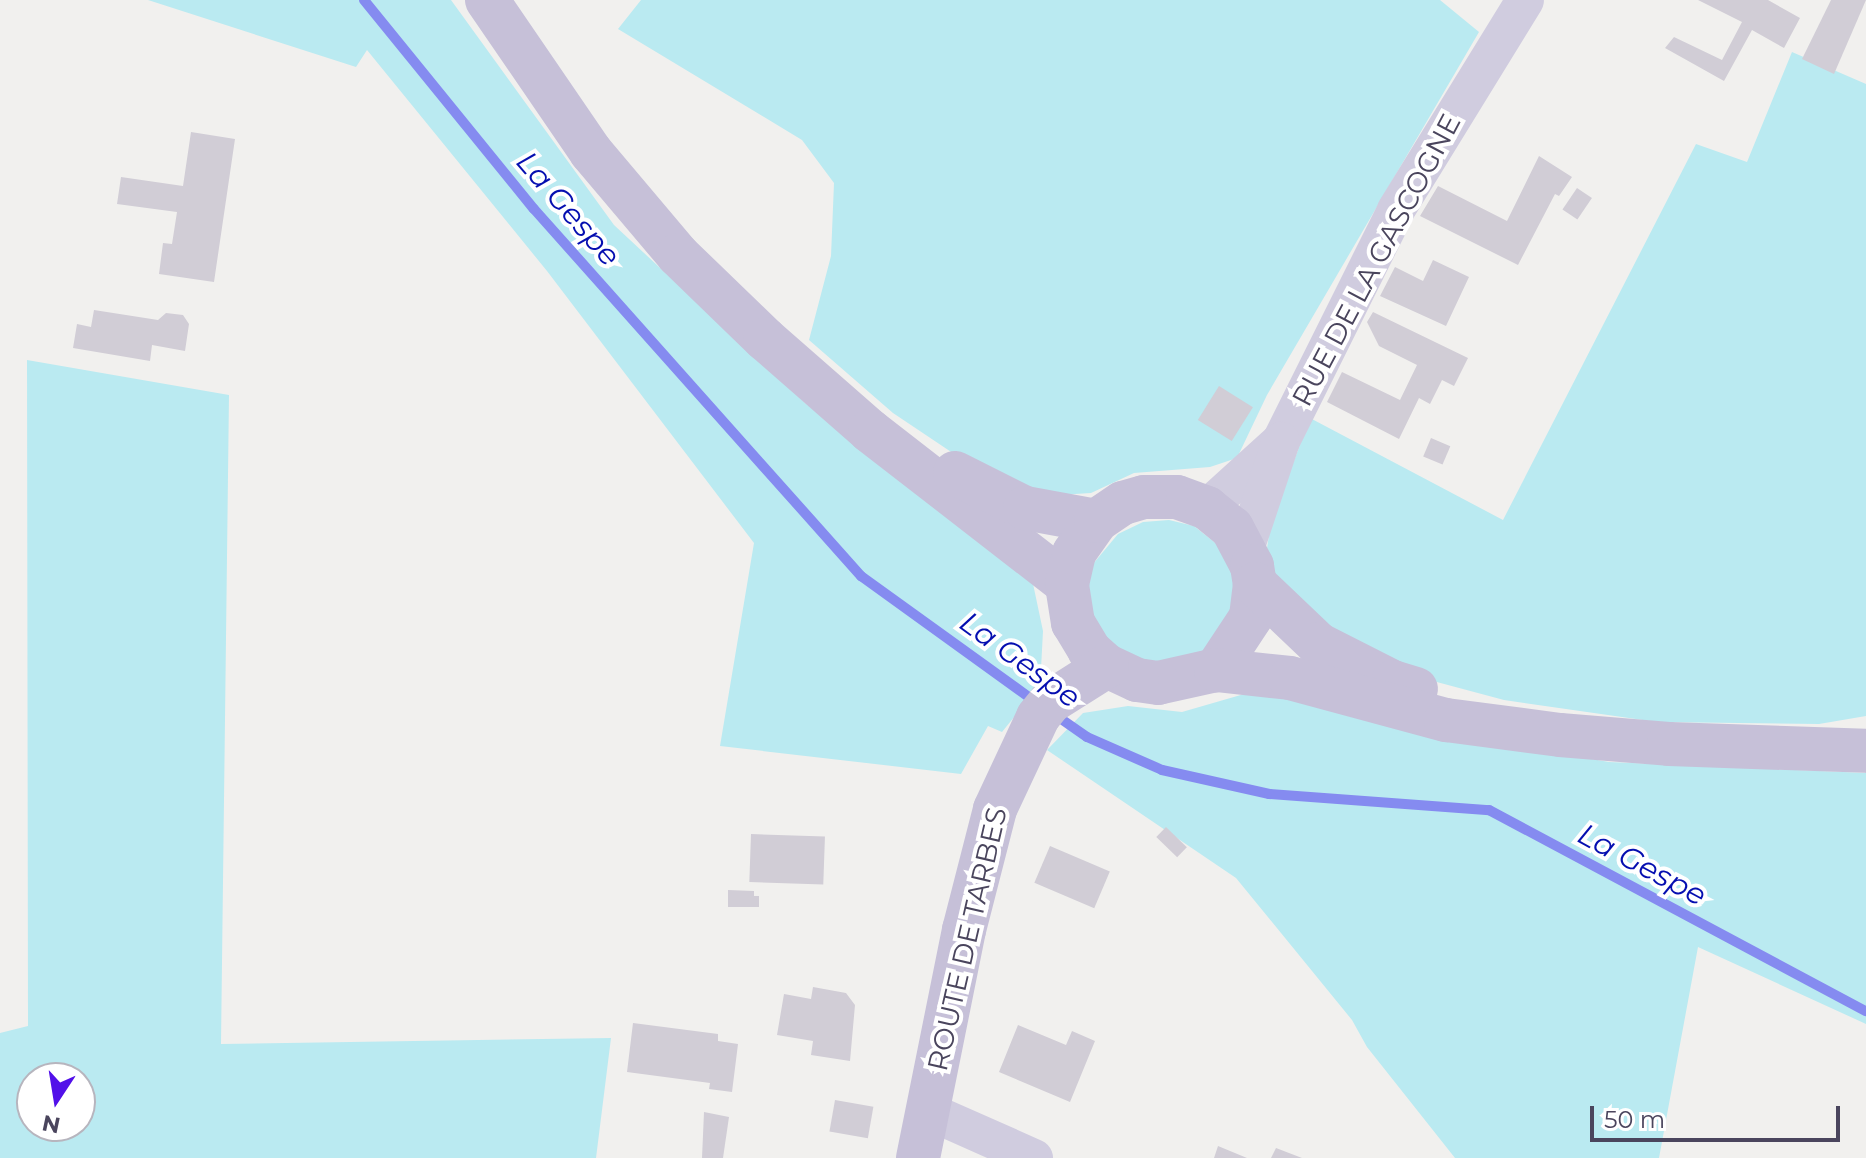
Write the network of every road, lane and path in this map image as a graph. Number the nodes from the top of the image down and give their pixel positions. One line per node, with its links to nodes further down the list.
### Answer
1 (487, 0): 3 (main road)
2 (1525, 0): 4 (street, RUE DE LA GASCOGNE)
3 (870, 431): 6 (main road); 8 (main road)
4 (1281, 441): 5 (street, RUE DE LA GASCOGNE); 7 (street, RUE DE LA GASCOGNE)
5 (1207, 508): 6 (main road); 7 (main road)
6 (1096, 521): 8 (main road)
7 (1250, 568): 10 (main road); 11 (main road)
8 (1067, 584): 9 (main road)
9 (1107, 666): 10 (main road); 13 (main road, ROUTE DE TARBES)
10 (1216, 670): 11 (main road)
11 (1560, 735): 12 (main road)
12 (1866, 751)
13 (928, 1111): 14 (main road, ROUTE DE TARBES); 15 (street)
14 (918, 1158)
15 (1034, 1158)

